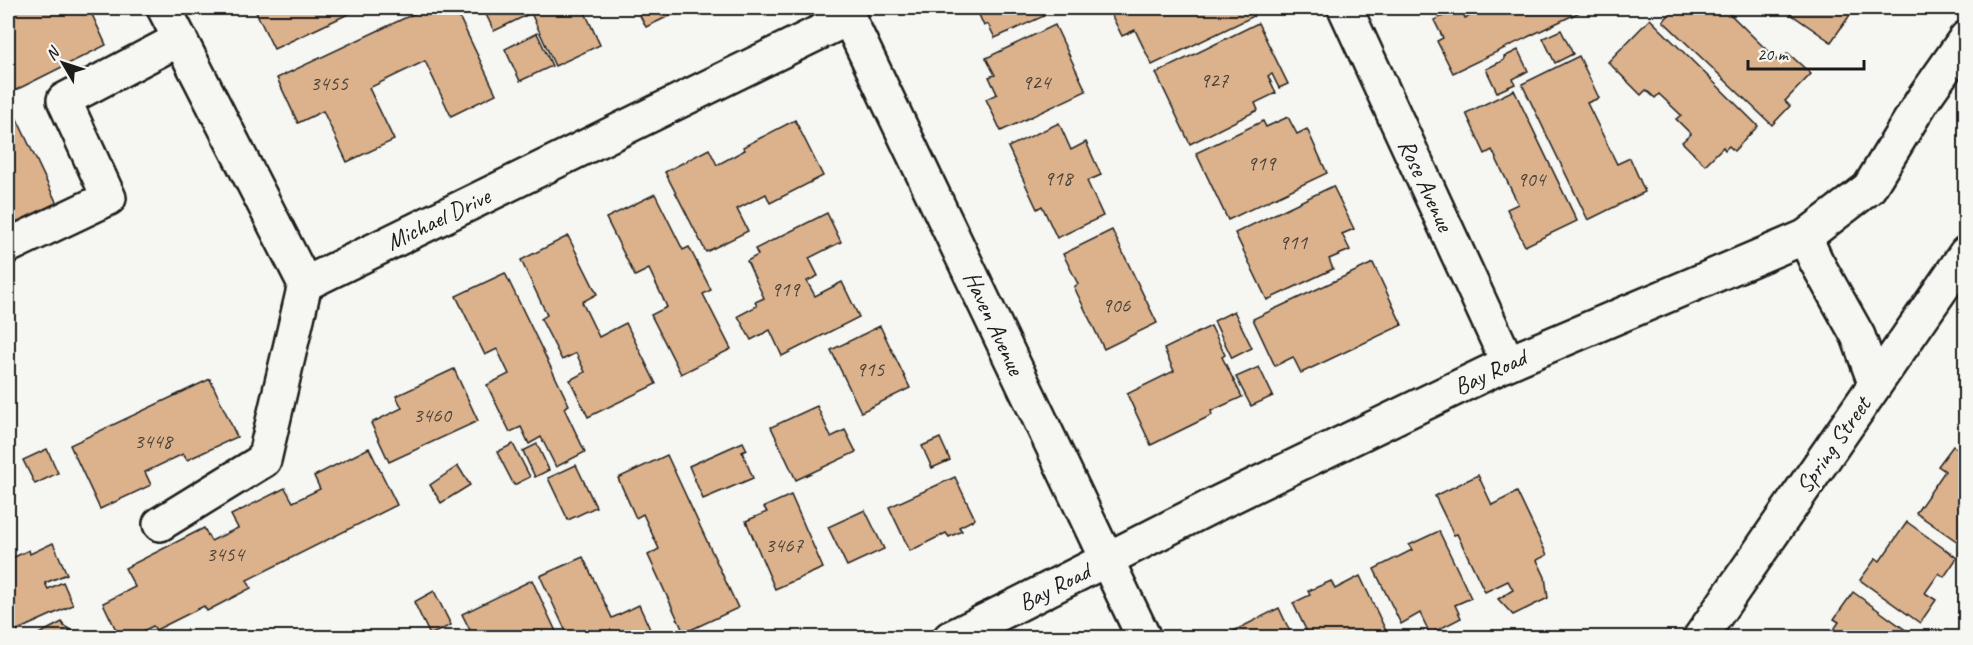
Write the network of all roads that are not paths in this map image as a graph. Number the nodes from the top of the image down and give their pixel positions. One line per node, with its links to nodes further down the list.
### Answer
1 (164, 8): 5 (street)
2 (1345, 8): 10 (street, Rose Avenue)
3 (846, 13): 9 (street, Michael Drive); 13 (street, Haven Avenue)
4 (1965, 38): 6 (street, Bay Road)
5 (180, 39): 7 (street); 9 (street)
6 (1805, 237): 10 (street, Bay Road); 11 (street)
7 (8, 246)
8 (1965, 253): 11 (street, Spring Street)
9 (305, 284): 12 (street)
10 (1508, 363): 13 (street, Bay Road)
11 (1875, 383): 16 (street, Spring Street)
12 (160, 524)
13 (1107, 560): 14 (street, Bay Road); 15 (street, Haven Avenue)
14 (950, 638)
15 (1144, 638)
16 (1700, 638)

